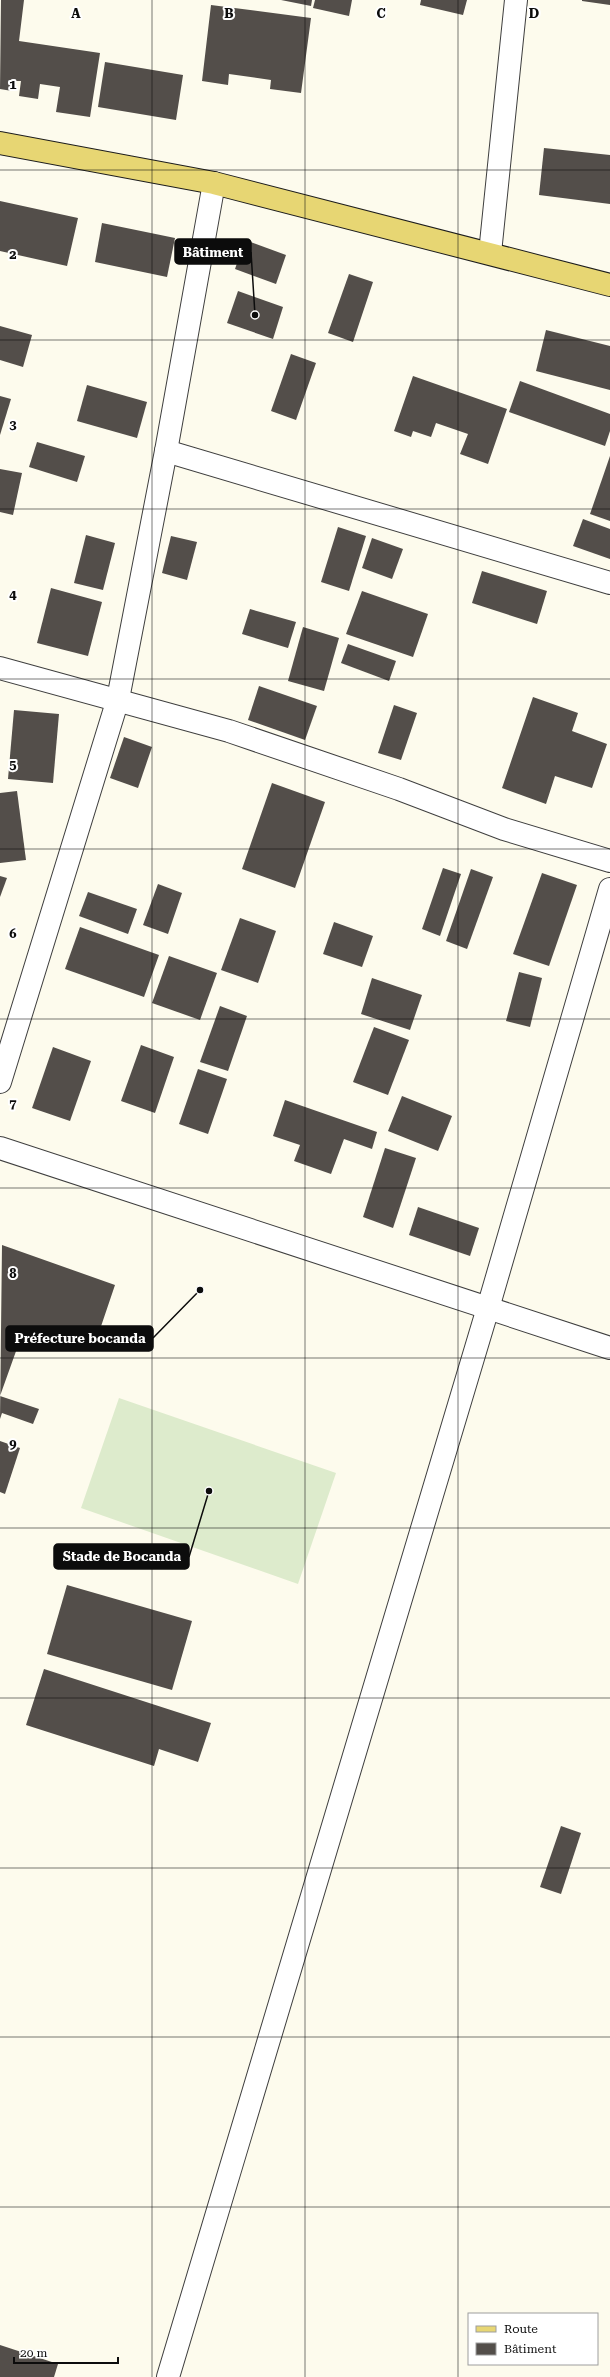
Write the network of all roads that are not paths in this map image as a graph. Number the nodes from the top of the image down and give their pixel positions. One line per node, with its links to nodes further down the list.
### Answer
1 (516, 0): 4 (street)
2 (0, 143): 3 (main road)
3 (214, 183): 4 (main road); 6 (street)
4 (490, 253): 5 (main road)
5 (610, 285)
6 (166, 451): 7 (street); 9 (street)
7 (610, 583)
8 (0, 668): 9 (street)
9 (118, 699): 10 (street); 12 (street)
10 (610, 861)
11 (610, 889): 14 (street)
12 (0, 1082)
13 (0, 1148): 14 (street)
14 (488, 1308): 15 (street); 16 (street)
15 (610, 1348)
16 (168, 2377)

